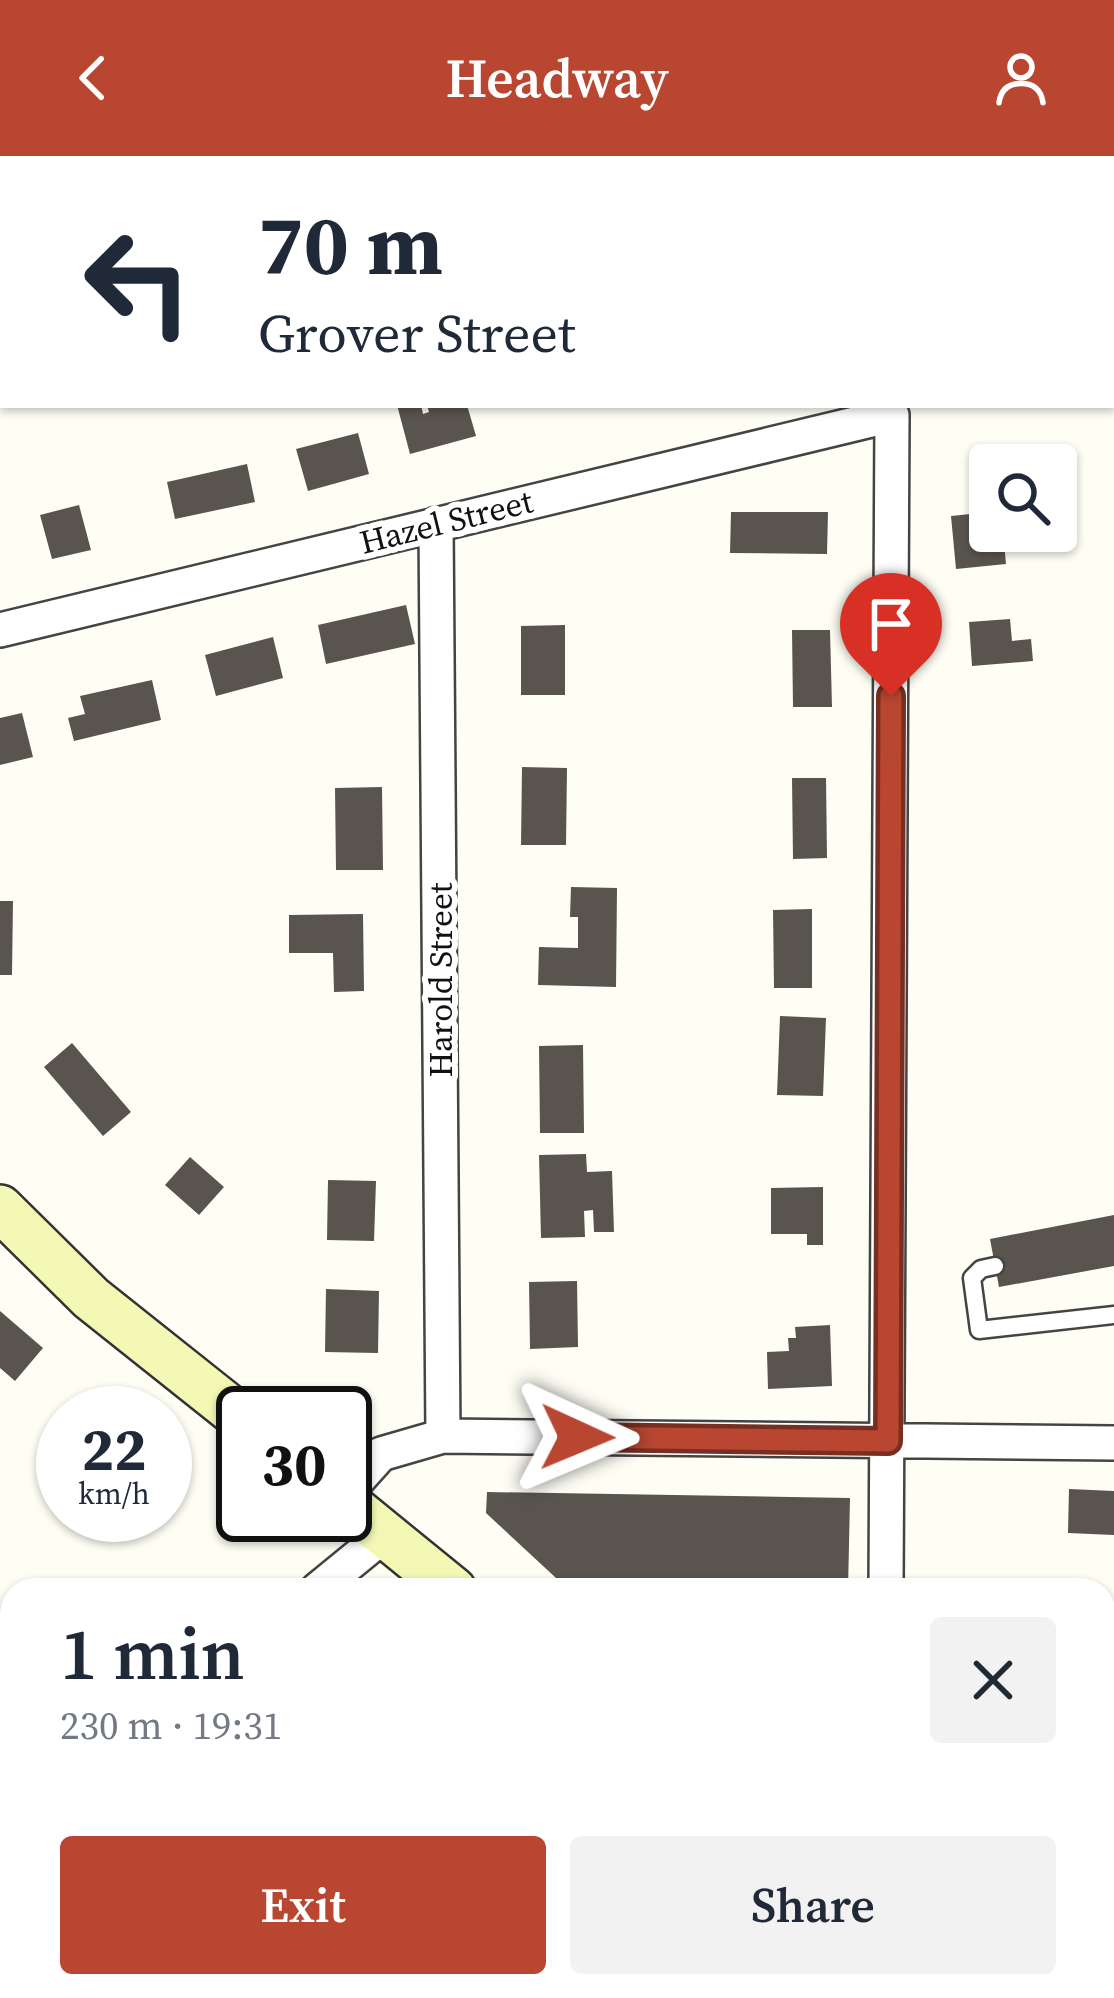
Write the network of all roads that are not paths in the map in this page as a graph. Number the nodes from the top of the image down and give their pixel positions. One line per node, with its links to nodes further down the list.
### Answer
1 (436, 524): 2 (street, Hazel Street); 7 (street, Harold Street); 8 (street, Hazel Street)
2 (0, 630)
3 (0, 1208): 6 (street)
4 (995, 1266): 5 (lane)
5 (1114, 1315)
6 (216, 1398)
7 (443, 1436): 8 (street); 10 (street)
8 (888, 1441): 9 (street); 15 (street)
9 (1114, 1443)
10 (372, 1465)
11 (372, 1525): 12 (street)
12 (383, 1536): 13 (street); 14 (street)
13 (332, 1578)
14 (432, 1578)
15 (886, 1578)

